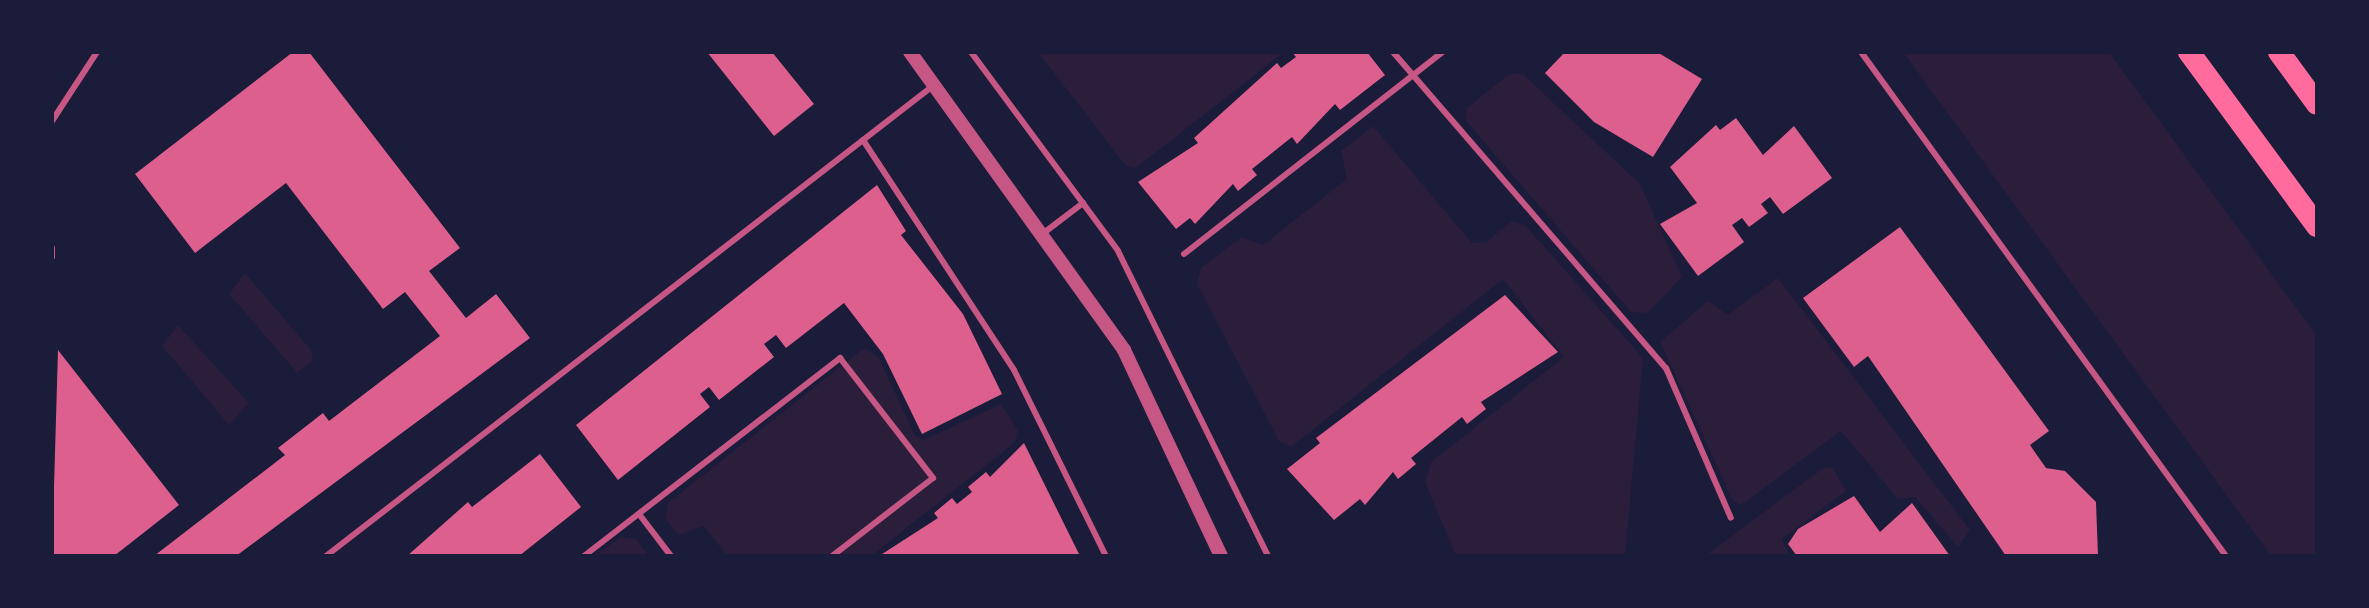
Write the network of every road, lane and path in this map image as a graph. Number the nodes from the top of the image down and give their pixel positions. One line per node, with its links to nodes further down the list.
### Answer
1 (97, 52): 12 (lane)
2 (910, 52): 10 (street)
3 (971, 52): 14 (lane)
4 (1393, 52): 9 (lane)
5 (1443, 52): 9 (lane)
6 (1861, 52): 29 (lane)
7 (2189, 52): 15 (highway)
8 (2279, 52): 11 (highway)
9 (1410, 78): 18 (lane); 21 (lane)
10 (934, 85): 13 (lane); 16 (street)
11 (2317, 104)
12 (52, 121)
13 (863, 140): 22 (lane); 26 (lane)
14 (1083, 203): 16 (lane); 28 (lane)
15 (2317, 226)
16 (1041, 235): 27 (street)
17 (52, 248): 19 (lane)
18 (1184, 254)
19 (52, 257)
20 (639, 514): 23 (lane); 24 (lane); 25 (lane)
21 (1731, 518)
22 (326, 556)
23 (584, 556)
24 (671, 556)
25 (832, 556)
26 (1106, 556)
27 (1221, 556)
28 (1268, 556)
29 (2226, 556)

